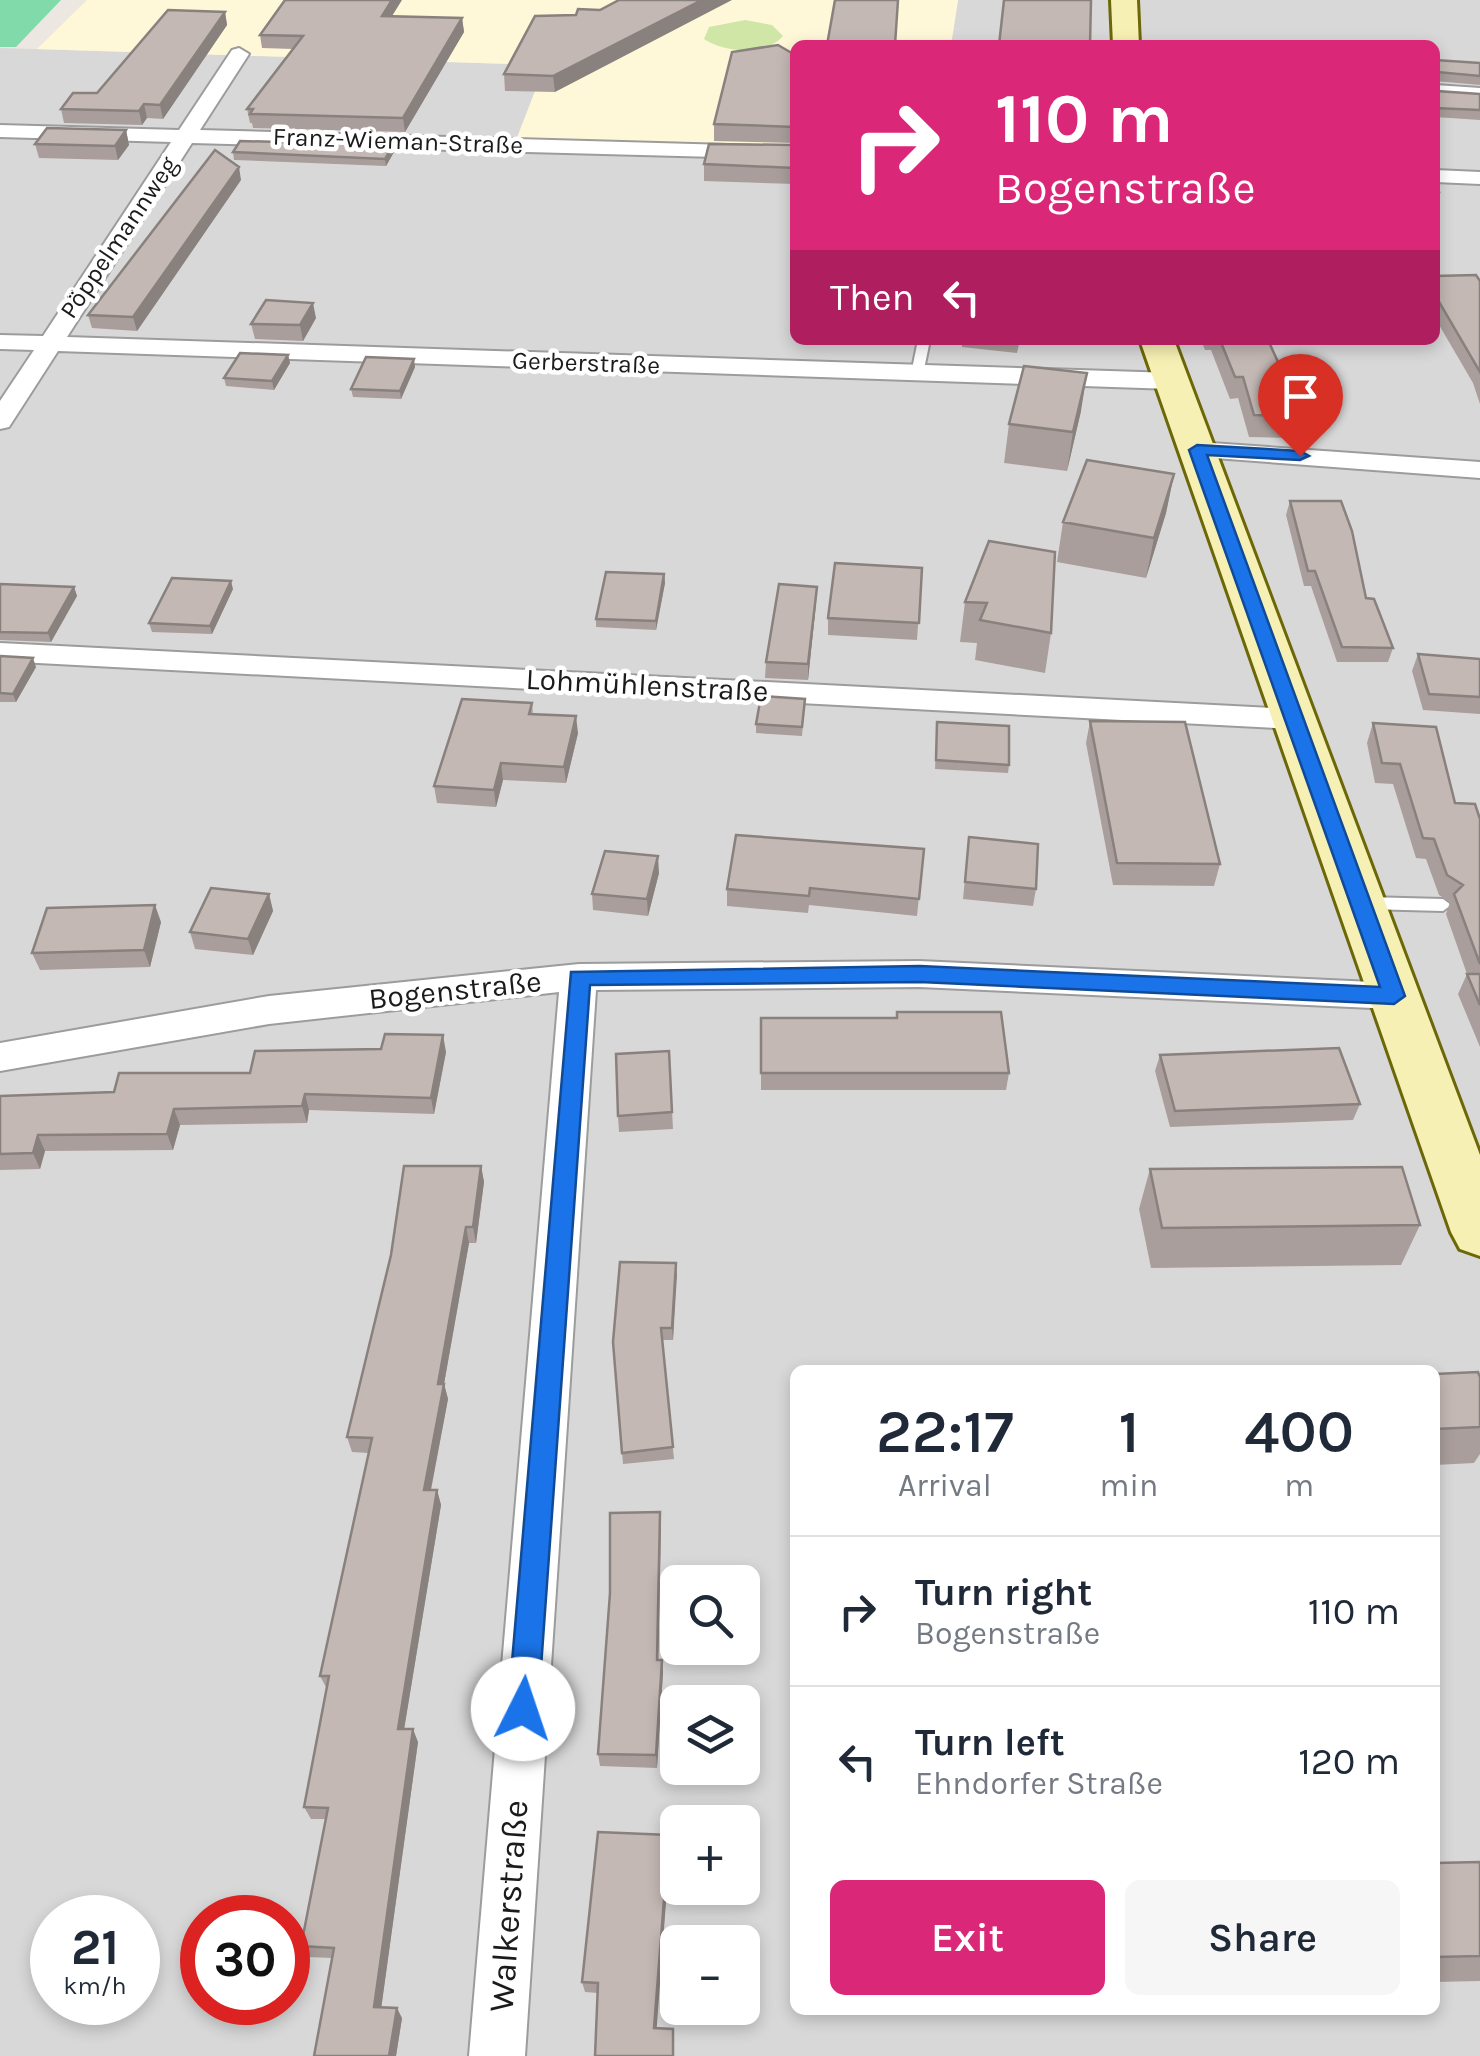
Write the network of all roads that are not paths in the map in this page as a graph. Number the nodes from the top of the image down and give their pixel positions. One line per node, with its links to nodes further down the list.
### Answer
1 (1124, 0): 2 (street)
2 (1126, 40)
3 (238, 54): 7 (street, Pöppelmannweg)
4 (1440, 91): 5 (street)
5 (1480, 94)
6 (0, 130): 7 (street, Franz-Wieman-Straße)
7 (187, 134): 8 (street, Franz-Wieman-Straße); 12 (street, Pöppelmannweg)
8 (790, 154)
9 (1440, 176): 10 (street)
10 (1480, 178)
11 (0, 342): 12 (street, Gerberstraße)
12 (48, 343): 15 (street, Gerberstraße); 16 (street, Pöppelmannweg)
13 (923, 345): 15 (lane)
14 (1165, 361): 15 (street, Gerberstraße); 17 (street)
15 (918, 374)
16 (0, 421)
17 (1197, 450): 18 (street); 20 (street)
18 (1480, 470)
19 (0, 652): 20 (street, Lohmühlenstraße)
20 (1294, 719): 21 (street)
21 (1360, 903): 22 (lane); 24 (street)
22 (1443, 905)
23 (579, 977): 24 (street, Bogenstraße); 25 (street, Bogenstraße); 27 (street, Walkerstraße)
24 (1394, 996): 26 (street)
25 (0, 1058)
26 (1480, 1232)
27 (497, 2056)

